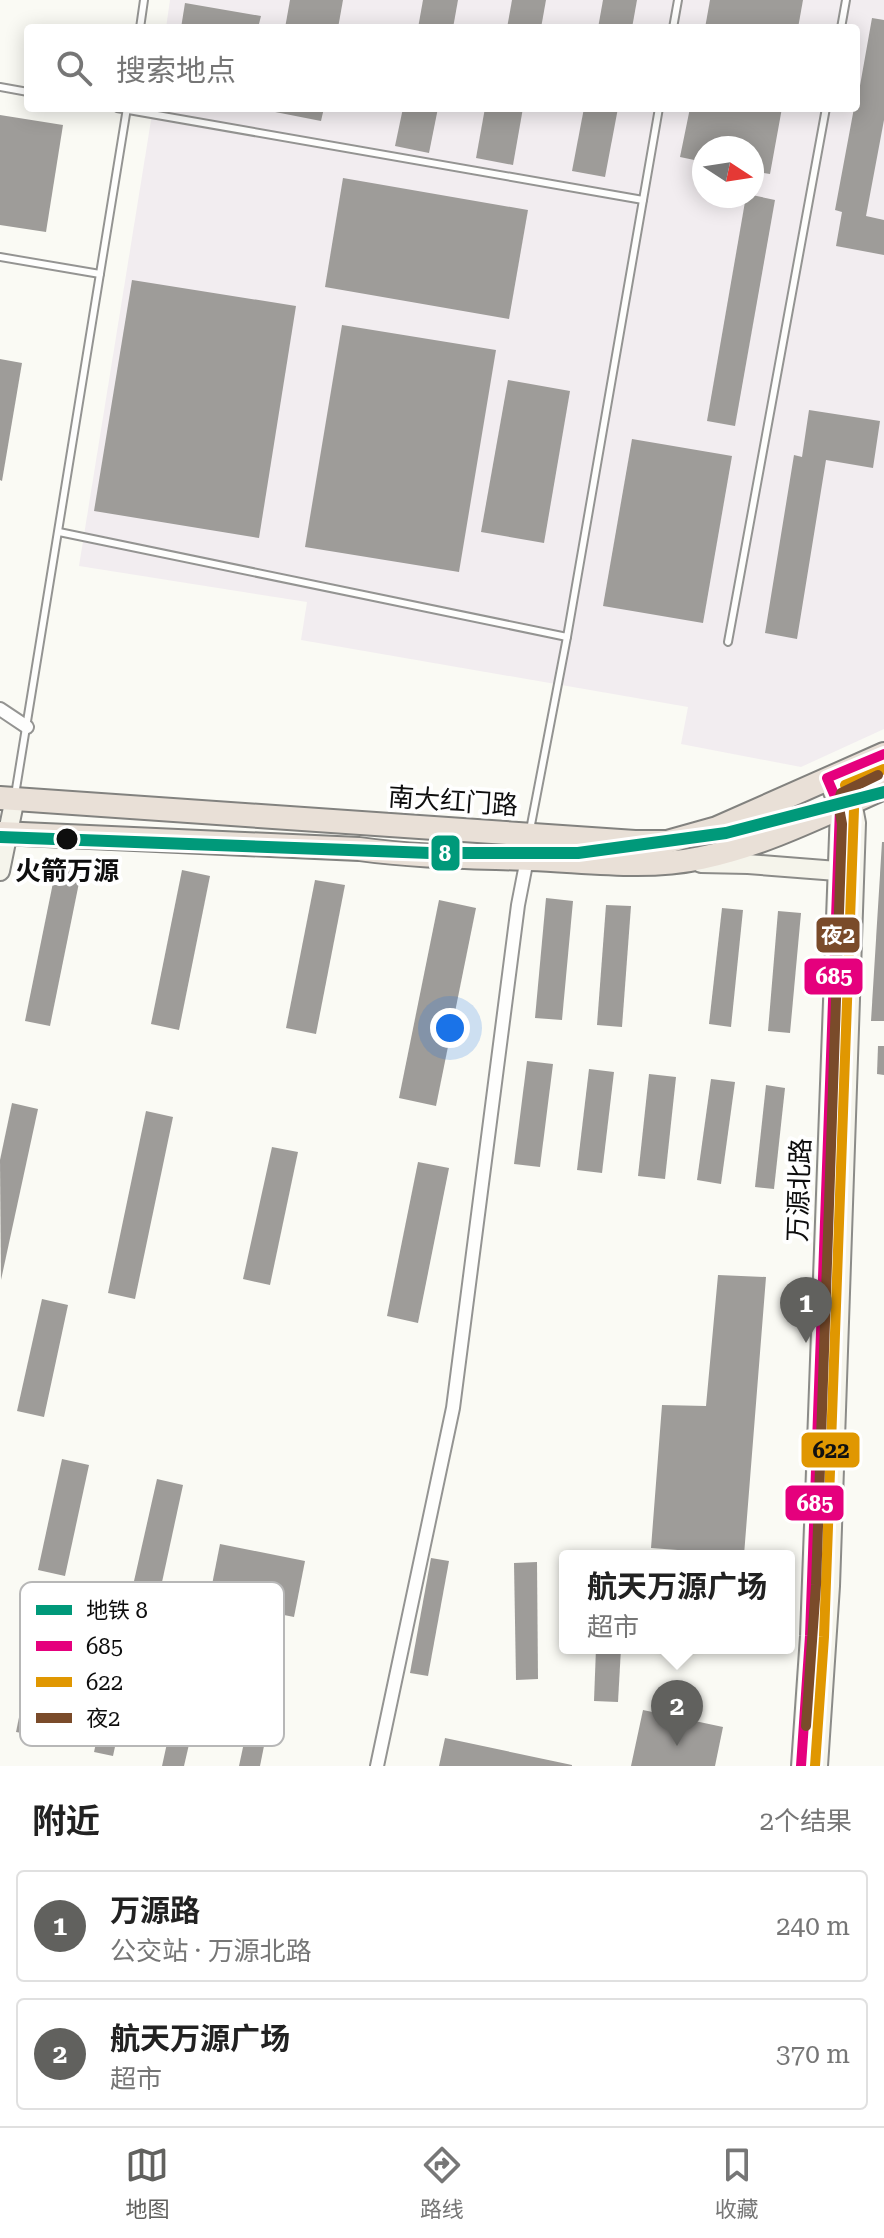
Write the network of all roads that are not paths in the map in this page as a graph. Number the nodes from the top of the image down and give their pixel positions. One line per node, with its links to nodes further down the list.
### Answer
1 (144, 0): 4 (lane)
2 (678, 0): 5 (lane)
3 (846, 0): 6 (lane)
4 (141, 24)
5 (674, 24)
6 (842, 24)
7 (0, 87): 8 (lane)
8 (24, 91)
9 (127, 112): 15 (lane)
10 (144, 112): 13 (lane)
11 (658, 112): 13 (lane)
12 (825, 112): 18 (lane)
13 (643, 200): 17 (lane)
14 (0, 257): 15 (lane)
15 (100, 274): 16 (lane)
16 (59, 532): 17 (lane); 20 (lane)
17 (567, 637): 27 (lane)
18 (728, 642)
19 (0, 709): 20 (street)
20 (27, 727): 24 (lane)
21 (884, 754): 22 (highway, 南大红门路)
22 (833, 775): 25 (main road); 27 (highway, 南大红门路)
23 (884, 788): 25 (highway, 南大红门路)
24 (7, 798): 26 (main road); 27 (highway, 南大红门路)
25 (846, 805): 29 (highway, 南大红门路); 31 (main road, 万源北路); 34 (main road, 万源北路)
26 (4, 834): 28 (highway, 南大红门路); 30 (main road)
27 (529, 835): 28 (lane)
28 (527, 859): 29 (highway, 南大红门路); 32 (street)
29 (658, 863): 31 (main road)
30 (0, 871)
31 (837, 871): 33 (main road, 万源北路)
32 (377, 1766)
33 (801, 1766)
34 (818, 1766)

